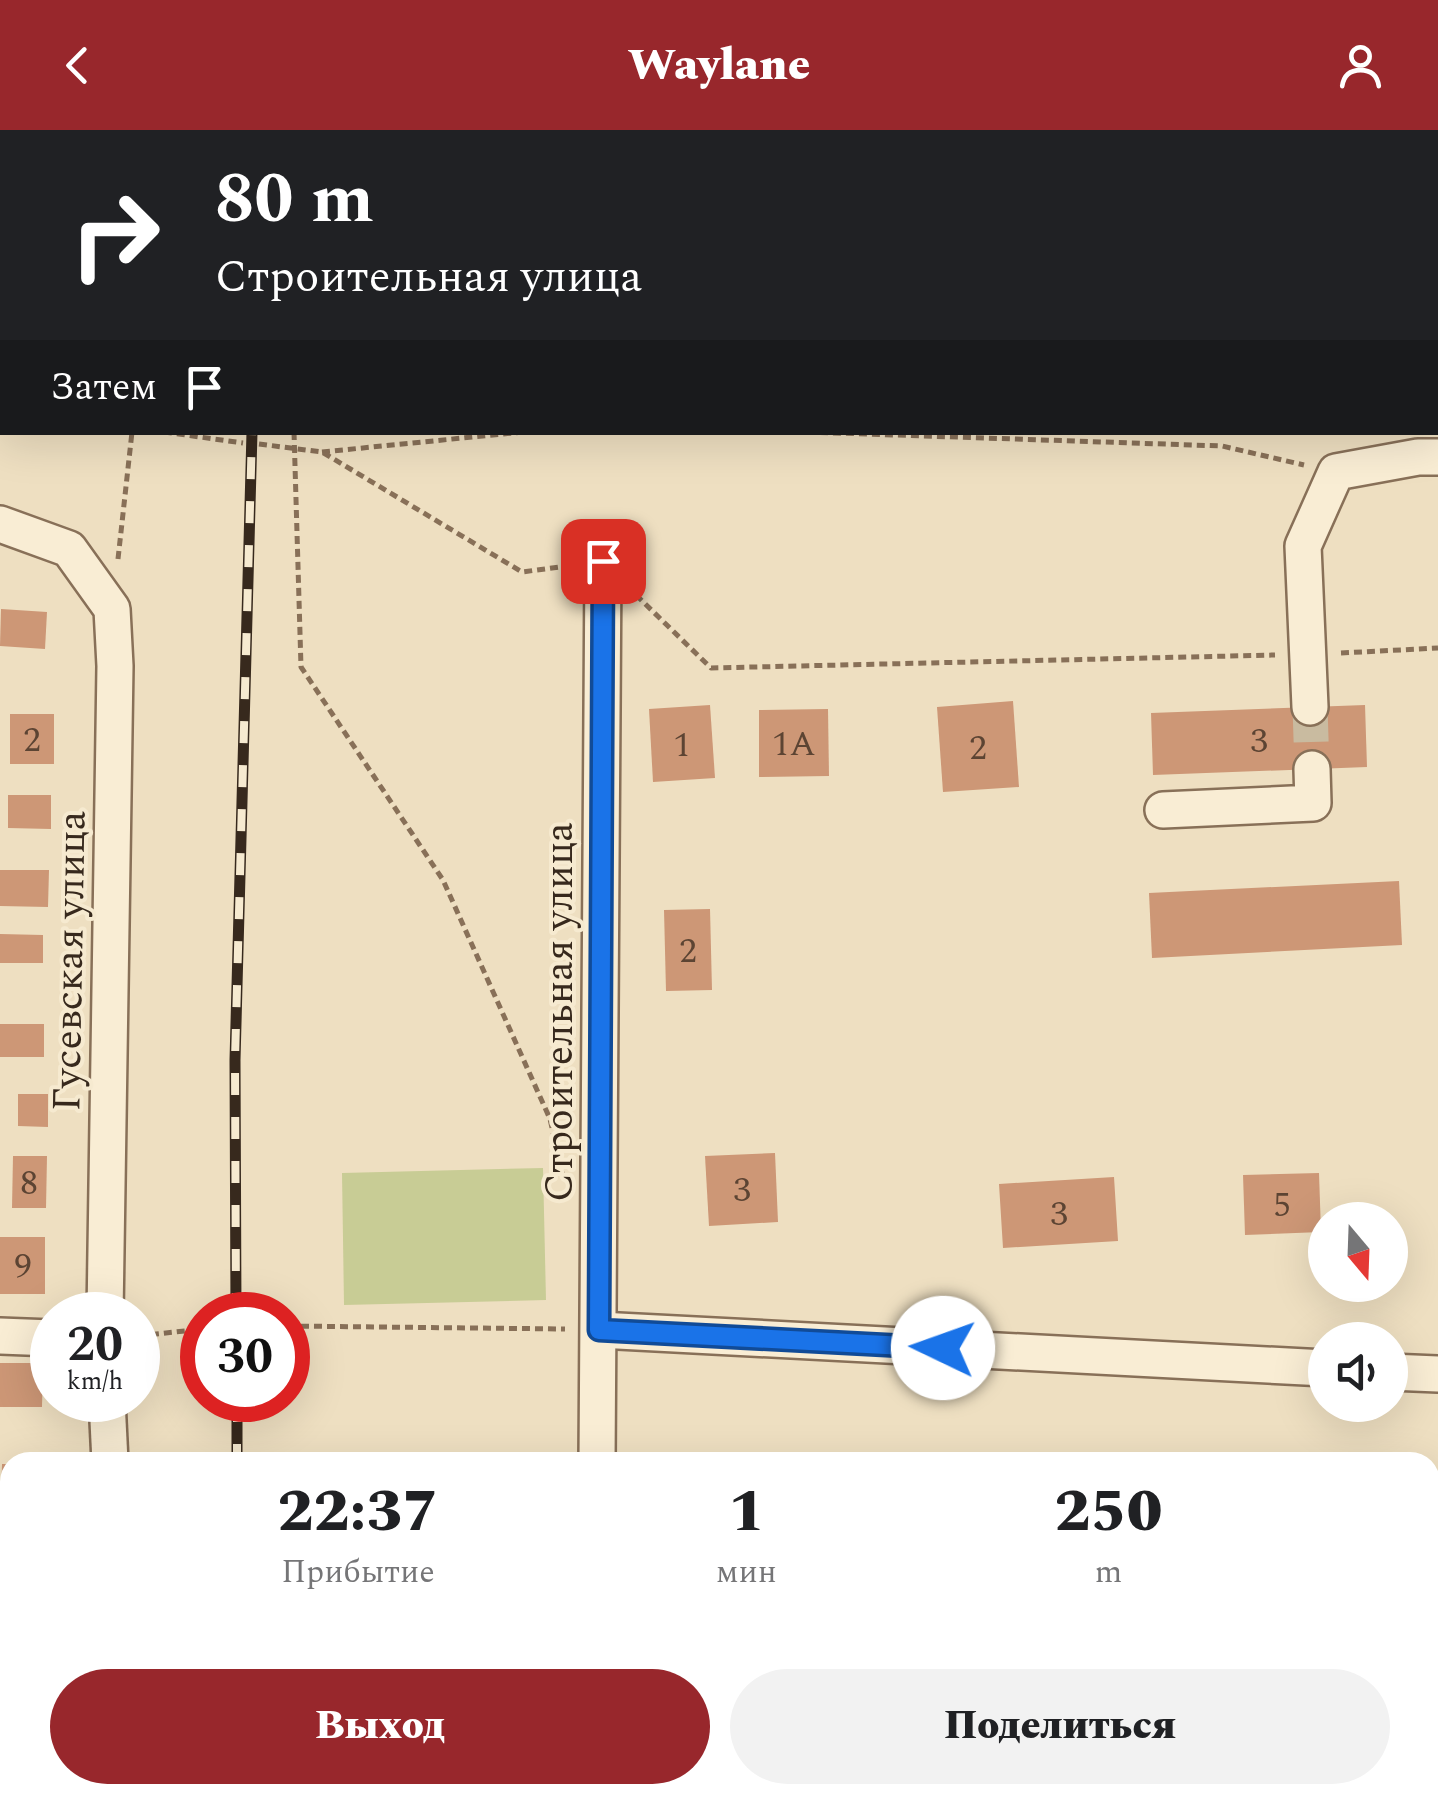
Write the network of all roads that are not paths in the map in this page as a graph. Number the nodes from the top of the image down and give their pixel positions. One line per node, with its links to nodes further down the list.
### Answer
1 (1438, 457): 4 (street)
2 (0, 524): 7 (street, Гусевская улица)
3 (603, 561): 8 (street, Строительная улица)
4 (1310, 707)
5 (1312, 769): 6 (street)
6 (1163, 810)
7 (106, 1292)
8 (599, 1330): 11 (street); 16 (street, Строительная улица)
9 (0, 1336): 10 (street)
10 (30, 1337)
11 (1308, 1367)
12 (1408, 1373): 13 (street)
13 (1438, 1374)
14 (108, 1422): 15 (street)
15 (110, 1452)
16 (597, 1452)

